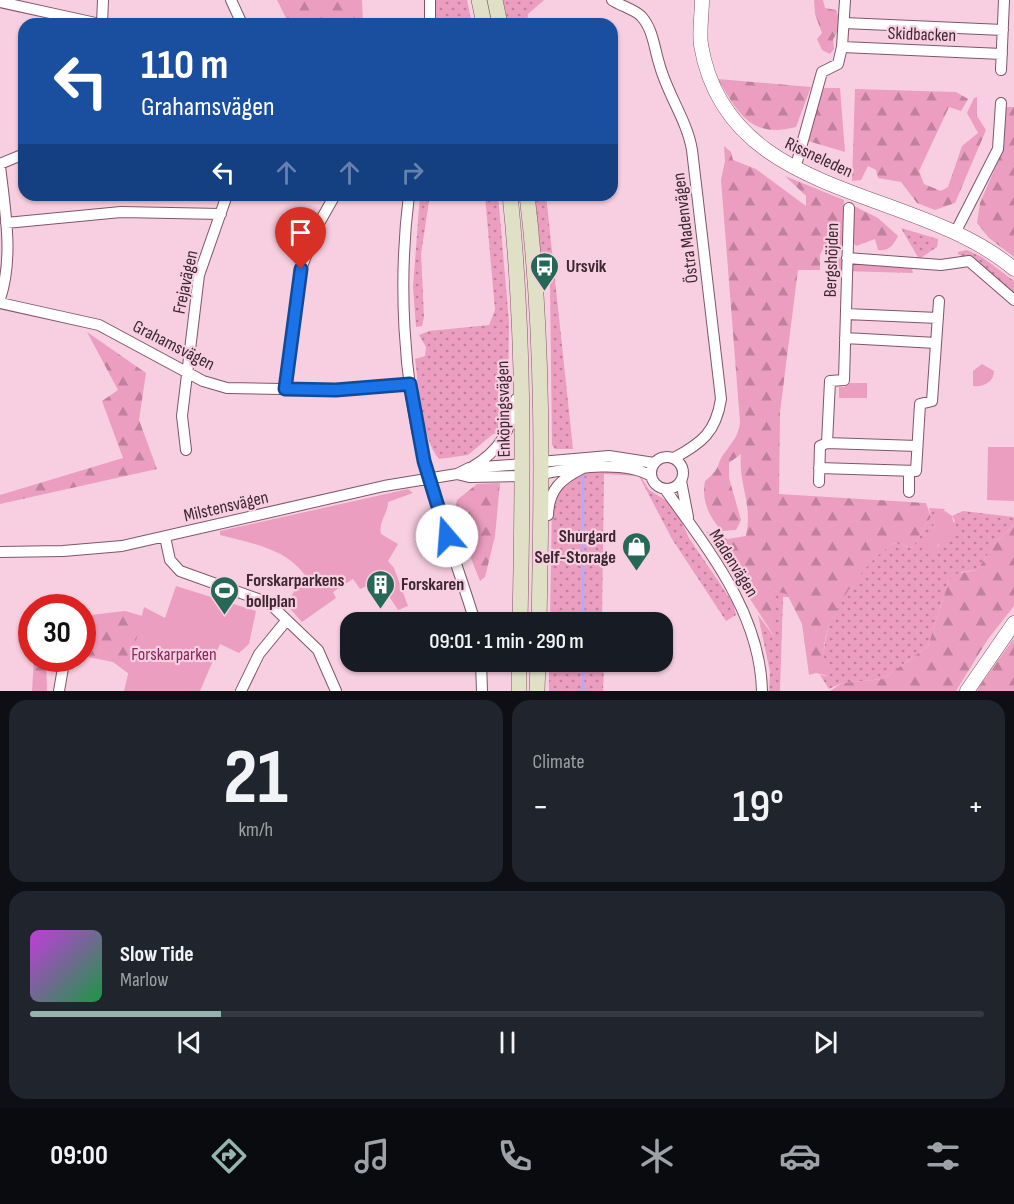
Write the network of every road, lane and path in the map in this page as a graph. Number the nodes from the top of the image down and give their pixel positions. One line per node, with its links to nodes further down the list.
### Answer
1 (103, 0): 12 (street)
2 (231, 0): 13 (street)
3 (430, 0): 14 (street)
4 (479, 0): 15 (main road)
5 (495, 0): 16 (main road)
6 (612, 0): 51 (street, Östra Madenvägen)
7 (702, 0): 25 (street, Rissneleden)
8 (845, 0): 17 (street)
9 (1004, 0): 18 (street)
10 (0, 2): 11 (street)
11 (73, 18)
12 (102, 18)
13 (239, 18)
14 (430, 18)
15 (483, 18)
16 (499, 18)
17 (844, 23): 18 (street, Skidbacken); 19 (street)
18 (1003, 30): 20 (street)
19 (842, 47): 20 (street, Skidbacken); 25 (street)
20 (1002, 54): 21 (street)
21 (1001, 70)
22 (1001, 103): 34 (street)
23 (18, 157): 24 (street)
24 (0, 165): 33 (street)
25 (795, 169): 34 (street, Rissneleden)
26 (225, 201): 32 (street, Frejavägen)
27 (332, 201): 47 (street)
28 (408, 201): 46 (street)
29 (511, 201): 44 (main road, Enköpingsvägen)
30 (528, 201): 54 (main road, Enköpingsvägen)
31 (849, 208): 35 (street, Bergshöjden)
32 (221, 214): 33 (street); 45 (street, Frejavägen)
33 (6, 223): 38 (street)
34 (956, 231): 36 (street, Rissneleden)
35 (847, 258): 37 (street); 40 (street, Bergshöjden)
36 (1014, 269)
37 (1014, 300)
38 (0, 301): 45 (street, Grahamsvägen)
39 (939, 301): 41 (street)
40 (846, 314): 41 (street, Bergshöjden); 42 (street, Bergshöjden)
41 (938, 318): 43 (street)
42 (845, 338): 43 (street); 48 (street, Bergshöjden)
43 (936, 343): 49 (street)
44 (522, 366): 53 (street); 57 (main road, Enköpingsvägen)
45 (185, 372): 47 (street, Grahamsvägen); 50 (street, Frejavägen)
46 (410, 384): 47 (street, Grahamsvägen); 61 (street)
47 (285, 389)
48 (827, 443): 49 (street); 56 (street, Bergshöjden)
49 (917, 446): 58 (street)
50 (186, 450)
51 (674, 458): 52 (street); 62 (street)
52 (654, 463): 54 (street); 60 (street)
53 (469, 468): 57 (street, Milstensvägen); 59 (street, Milstensvägen)
54 (540, 468): 55 (street); 57 (main road); 71 (main road, Enköpingsvägen)
55 (583, 468): 60 (street); 72 (street)
56 (819, 468): 58 (street); 63 (street, Bergshöjden)
57 (524, 470): 59 (street, Milstensvägen); 70 (main road, Enköpingsvägen)
58 (909, 471): 65 (street)
59 (457, 474): 61 (street, Milstensvägen)
60 (651, 476): 64 (street)
61 (429, 477): 67 (street, Milstensvägen); 69 (street)
62 (681, 481): 64 (street); 66 (street, Madenvägen)
63 (819, 482)
64 (666, 489): 66 (street, Madenvägen)
65 (909, 492)
66 (690, 524): 85 (street, Madenvägen)
67 (165, 537): 68 (street, Milstensvägen); 73 (street)
68 (0, 552)
69 (471, 612)
70 (520, 612)
71 (540, 612)
72 (543, 612)
73 (286, 621): 80 (street); 81 (street)
74 (1014, 623): 86 (street)
75 (62, 672): 79 (street)
76 (481, 672): 82 (street)
77 (519, 672): 83 (main road)
78 (538, 672): 84 (main road)
79 (59, 691)
80 (241, 691)
81 (336, 691)
82 (482, 691)
83 (519, 691)
84 (537, 691)
85 (762, 691)
86 (967, 691)

